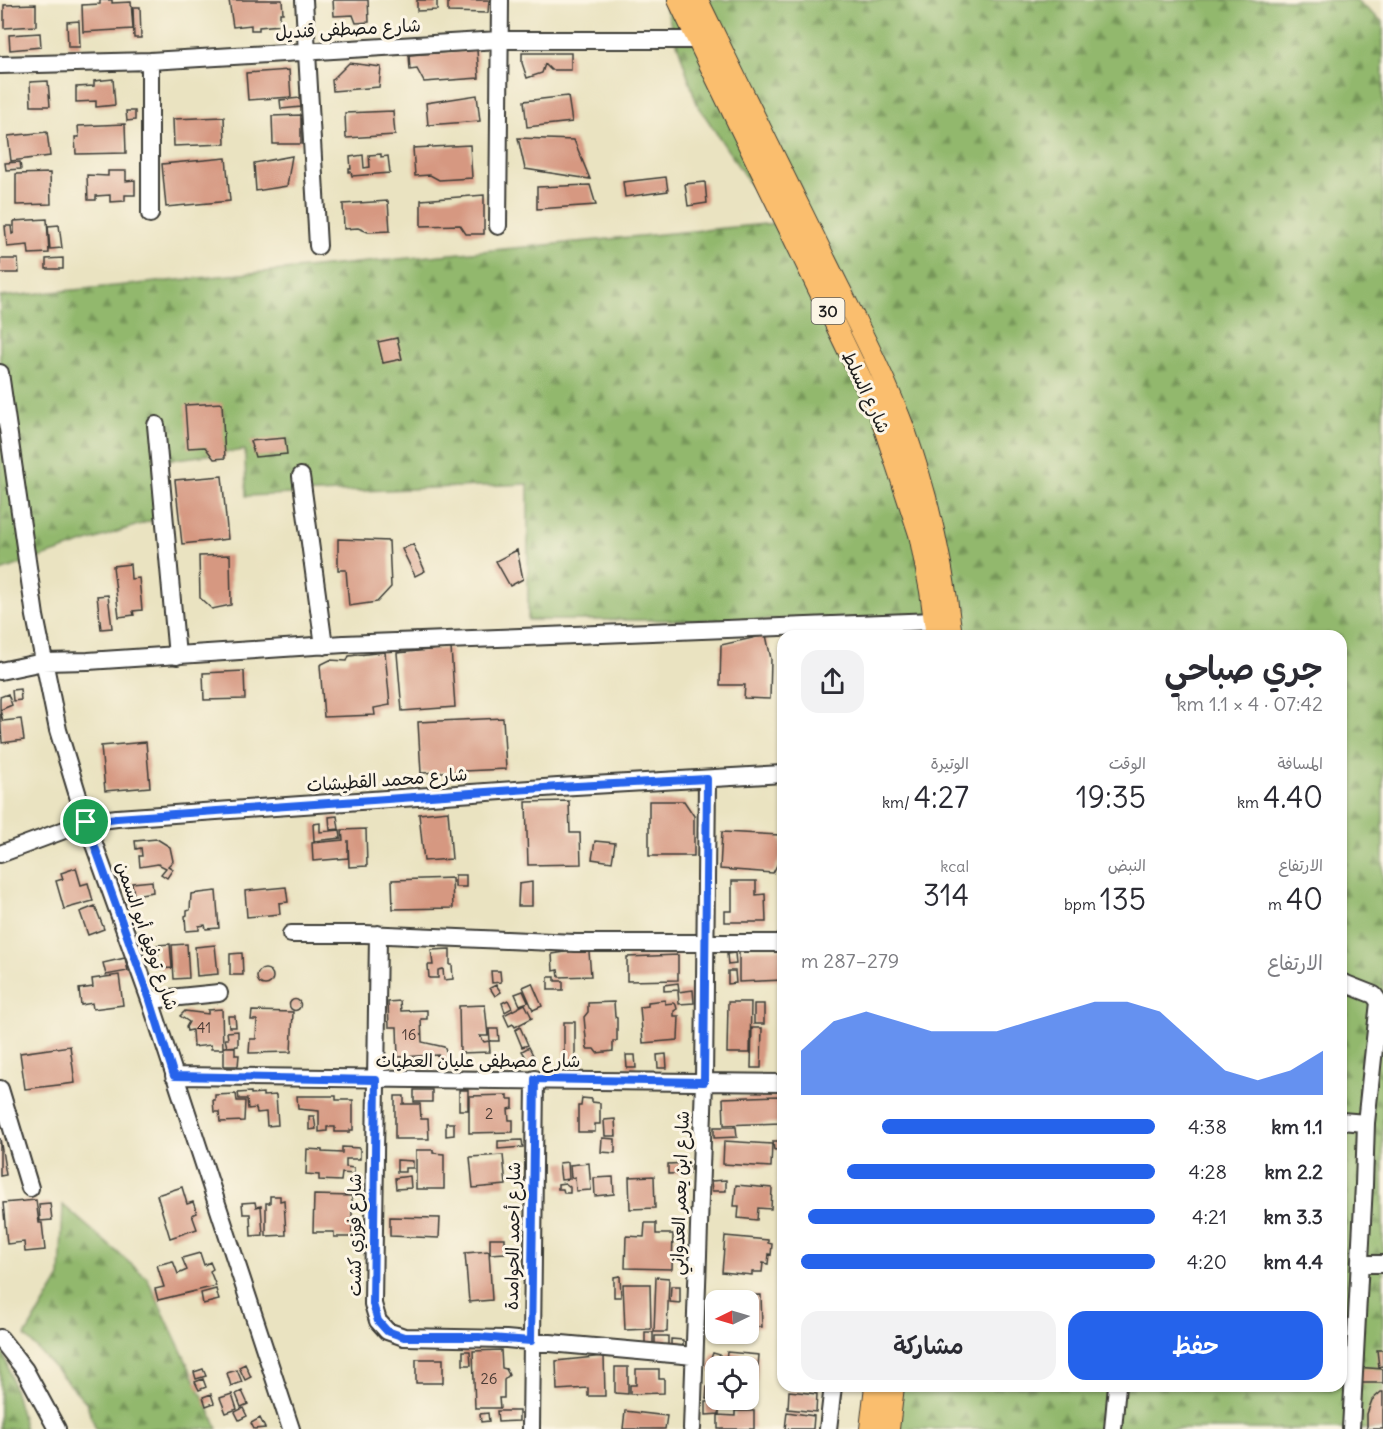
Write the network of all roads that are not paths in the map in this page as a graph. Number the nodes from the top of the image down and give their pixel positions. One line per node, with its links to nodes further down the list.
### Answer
1 (304, 0): 7 (street)
2 (500, 0): 5 (street)
3 (678, 0): 6 (main road, شارع السلط / 30)
4 (698, 0): 18 (main road, شارع السلط / 30)
5 (499, 40): 6 (street, شارع مصطفى قنديل); 7 (street, شارع مصطفى قنديل); 11 (street)
6 (698, 40): 16 (main road, شارع السلط / 30)
7 (307, 50): 8 (street, شارع مصطفى قنديل); 12 (street)
8 (150, 61): 9 (street, شارع مصطفى قنديل); 10 (street)
9 (0, 64)
10 (150, 214)
11 (498, 226)
12 (318, 246)
13 (0, 373): 22 (street, شارع توفيق أبو السمن)
14 (156, 425): 21 (street)
15 (301, 476): 20 (street)
16 (935, 629): 17 (street)
17 (899, 630)
18 (951, 630)
19 (777, 633): 20 (street)
20 (324, 646): 21 (street)
21 (177, 656): 22 (street)
22 (43, 662): 23 (street); 26 (street, شارع توفيق أبو السمن)
23 (0, 671)
24 (777, 774): 25 (street, شارع محمد القطيشات)
25 (707, 779): 26 (street, شارع محمد القطيشات); 31 (street, شارع ابن يعمر العدواني)
26 (86, 822): 27 (street, شارع محمد القطيشات); 34 (street, شارع توفيق أبو السمن)
27 (0, 854)
28 (291, 934): 29 (street)
29 (378, 934): 31 (street); 38 (street, شارع فوزي كشت)
30 (777, 943): 31 (street)
31 (706, 944): 39 (street, شارع ابن يعمر العدواني)
32 (1347, 984): 35 (street)
33 (219, 993): 34 (street)
34 (150, 1000): 36 (street, شارع توفيق أبو السمن)
35 (1381, 1002): 43 (street)
36 (174, 1076): 38 (street, شارع مصطفى عليان العطيات); 55 (street, شارع توفيق أبو السمن)
37 (535, 1079): 38 (street, شارع مصطفى عليان العطيات); 39 (street, شارع مصطفى عليان العطيات); 48 (street, شارع أحمد الحوامدة)
38 (376, 1080): 48 (street, شارع فوزي كشت)
39 (704, 1082): 40 (street, شارع مصطفى عليان العطيات); 49 (street, شارع ابن يعمر العدواني)
40 (777, 1083)
41 (0, 1089): 44 (street)
42 (1347, 1121): 43 (street)
43 (1366, 1123): 45 (street)
44 (30, 1188)
45 (1360, 1264): 46 (street); 62 (street)
46 (1383, 1264)
47 (0, 1338): 54 (street)
48 (531, 1341): 49 (street, شارع فوزي كشت); 56 (street, شارع أحمد الحوامدة)
49 (694, 1356): 57 (street, شارع ابن يعمر العدواني)
50 (832, 1392): 58 (street)
51 (874, 1392): 59 (main road)
52 (893, 1392): 60 (main road)
53 (1116, 1392): 61 (street)
54 (57, 1429)
55 (291, 1429)
56 (531, 1429)
57 (692, 1429)
58 (828, 1429)
59 (870, 1429)
60 (889, 1429)
61 (1113, 1429)
62 (1351, 1429)

